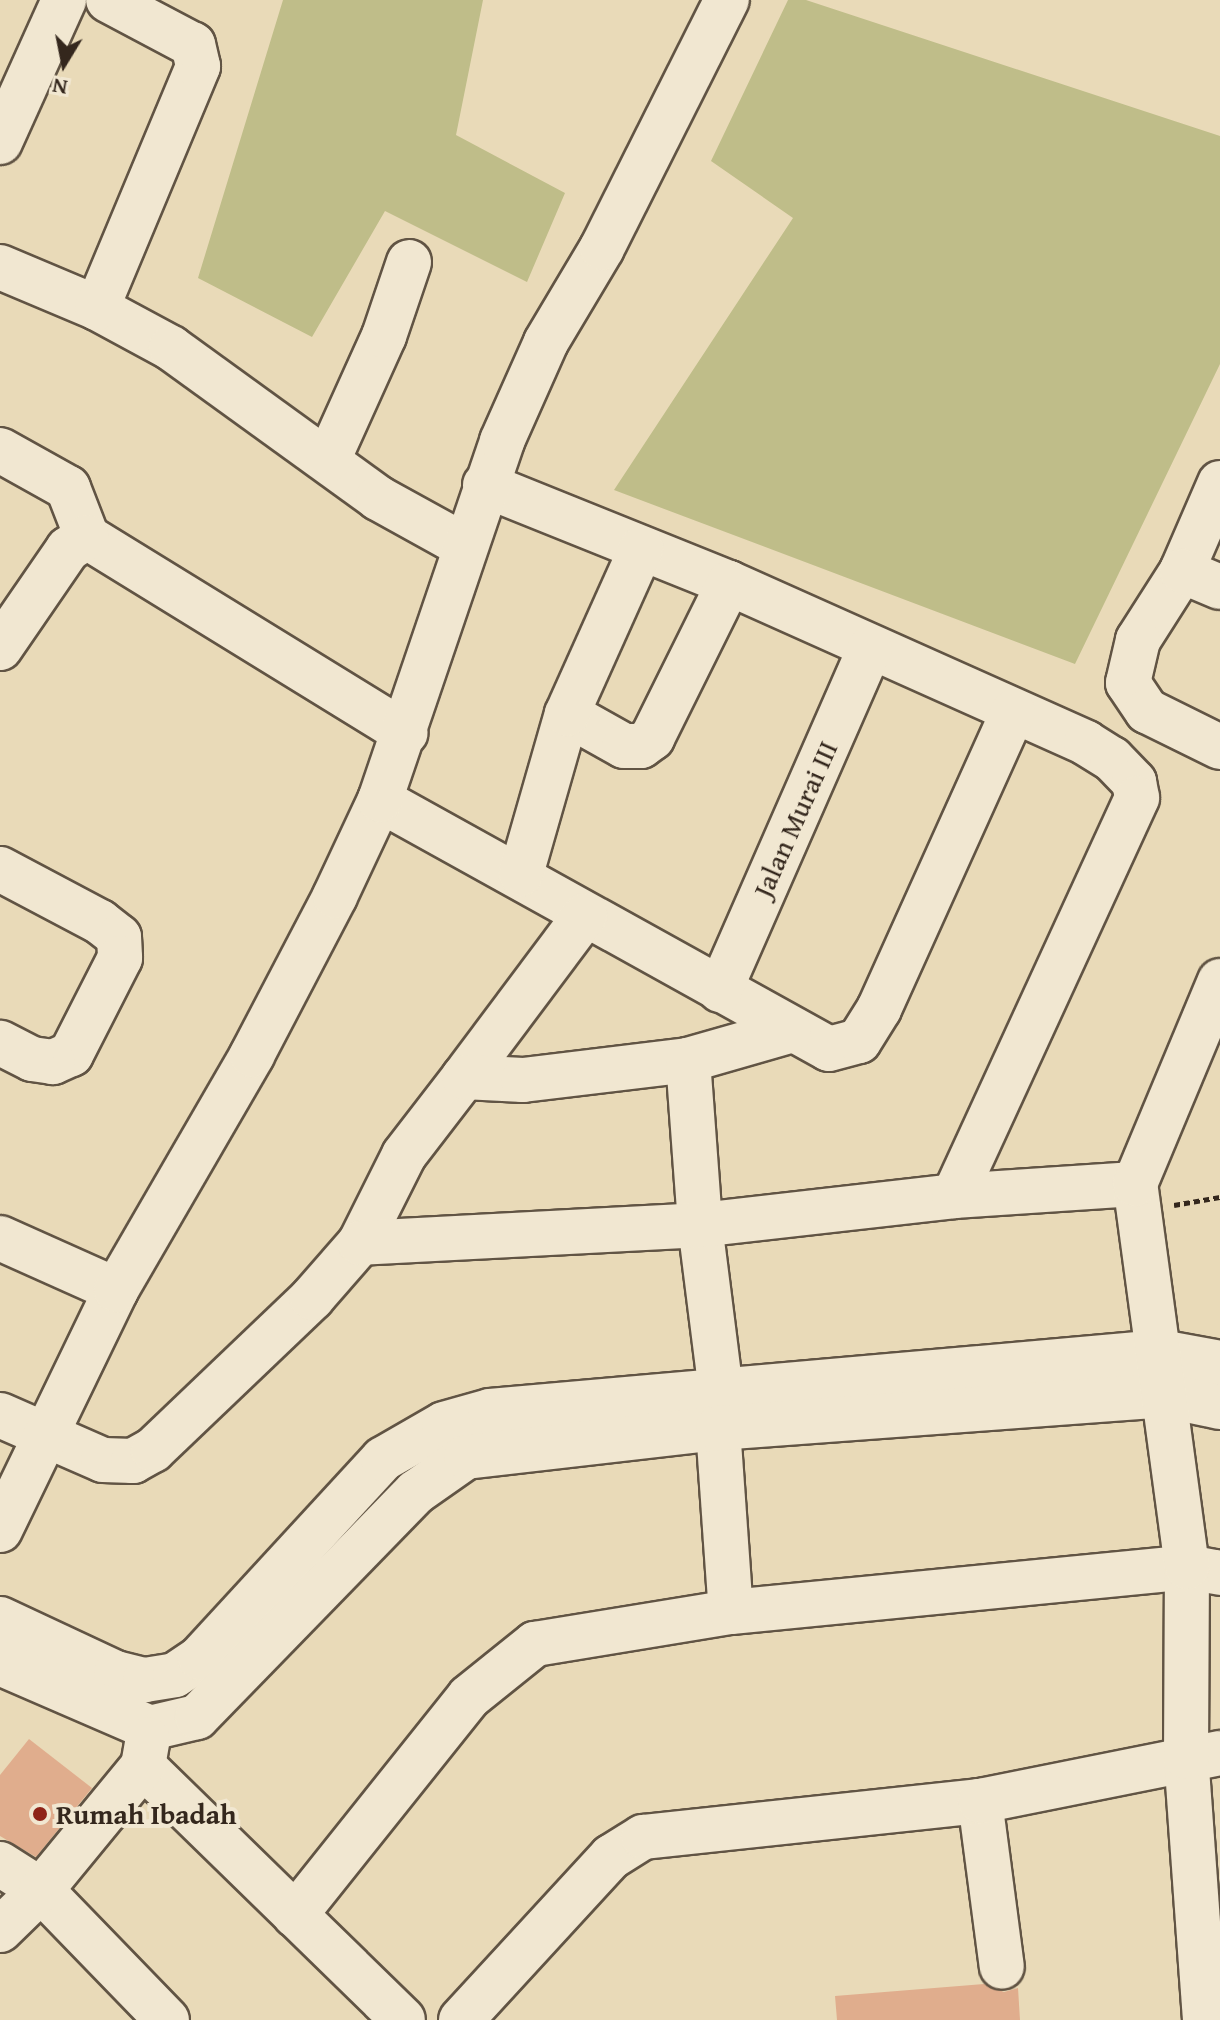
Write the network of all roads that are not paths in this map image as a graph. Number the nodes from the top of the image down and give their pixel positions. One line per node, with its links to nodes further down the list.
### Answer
1 (64, 0): 4 (street)
2 (108, 0): 7 (street)
3 (727, 0): 11 (street)
4 (0, 142)
5 (409, 262): 9 (street)
6 (0, 267): 7 (street)
7 (97, 308): 9 (street)
8 (3, 458): 12 (street)
9 (328, 460): 13 (street)
10 (1220, 483): 15 (street)
11 (485, 485): 13 (street); 14 (street)
12 (87, 537): 17 (street); 21 (street)
13 (463, 545): 21 (street)
14 (641, 549): 16 (street); 20 (street)
15 (1201, 579): 22 (street)
16 (729, 583): 18 (street); 20 (street)
17 (0, 648)
18 (870, 648): 19 (street); 28 (street, Jalan Murai III)
19 (1013, 712): 29 (street); 34 (street)
20 (567, 714): 25 (street)
21 (405, 733): 23 (street)
22 (1220, 747)
23 (380, 800): 25 (street); 38 (street)
24 (0, 869): 30 (street)
25 (521, 874): 26 (street)
26 (585, 915): 28 (street); 32 (street)
27 (1220, 981): 33 (street)
28 (720, 990): 29 (street)
29 (789, 1031): 31 (street)
30 (0, 1043)
31 (688, 1060): 32 (street); 35 (street)
32 (464, 1077): 37 (street)
33 (1135, 1184): 34 (street); 39 (street)
34 (954, 1196): 35 (street)
35 (700, 1225): 37 (street); 43 (street)
36 (0, 1238): 38 (street)
37 (360, 1243): 46 (street)
38 (116, 1290): 46 (street)
39 (1160, 1352): 40 (street); 41 (street); 43 (street)
40 (1220, 1363)
41 (1163, 1395): 42 (street); 43 (street); 48 (street)
42 (1220, 1407)
43 (719, 1410): 45 (street); 49 (street)
44 (0, 1415): 46 (street)
45 (641, 1419): 50 (street); 52 (street)
46 (43, 1433): 47 (street)
47 (0, 1530)
48 (1203, 1570): 49 (street); 53 (street)
49 (731, 1612): 57 (street)
50 (0, 1619)
51 (0, 1663): 52 (street)
52 (146, 1747): 56 (street); 57 (street)
53 (1203, 1755): 54 (street); 63 (street)
54 (980, 1801): 59 (street); 62 (street)
55 (0, 1864): 56 (street)
56 (41, 1890): 58 (street); 60 (street)
57 (295, 1915): 61 (street)
58 (0, 1930)
59 (1002, 1967)
60 (167, 2020)
61 (403, 2020)
62 (461, 2020)
63 (1205, 2020)

